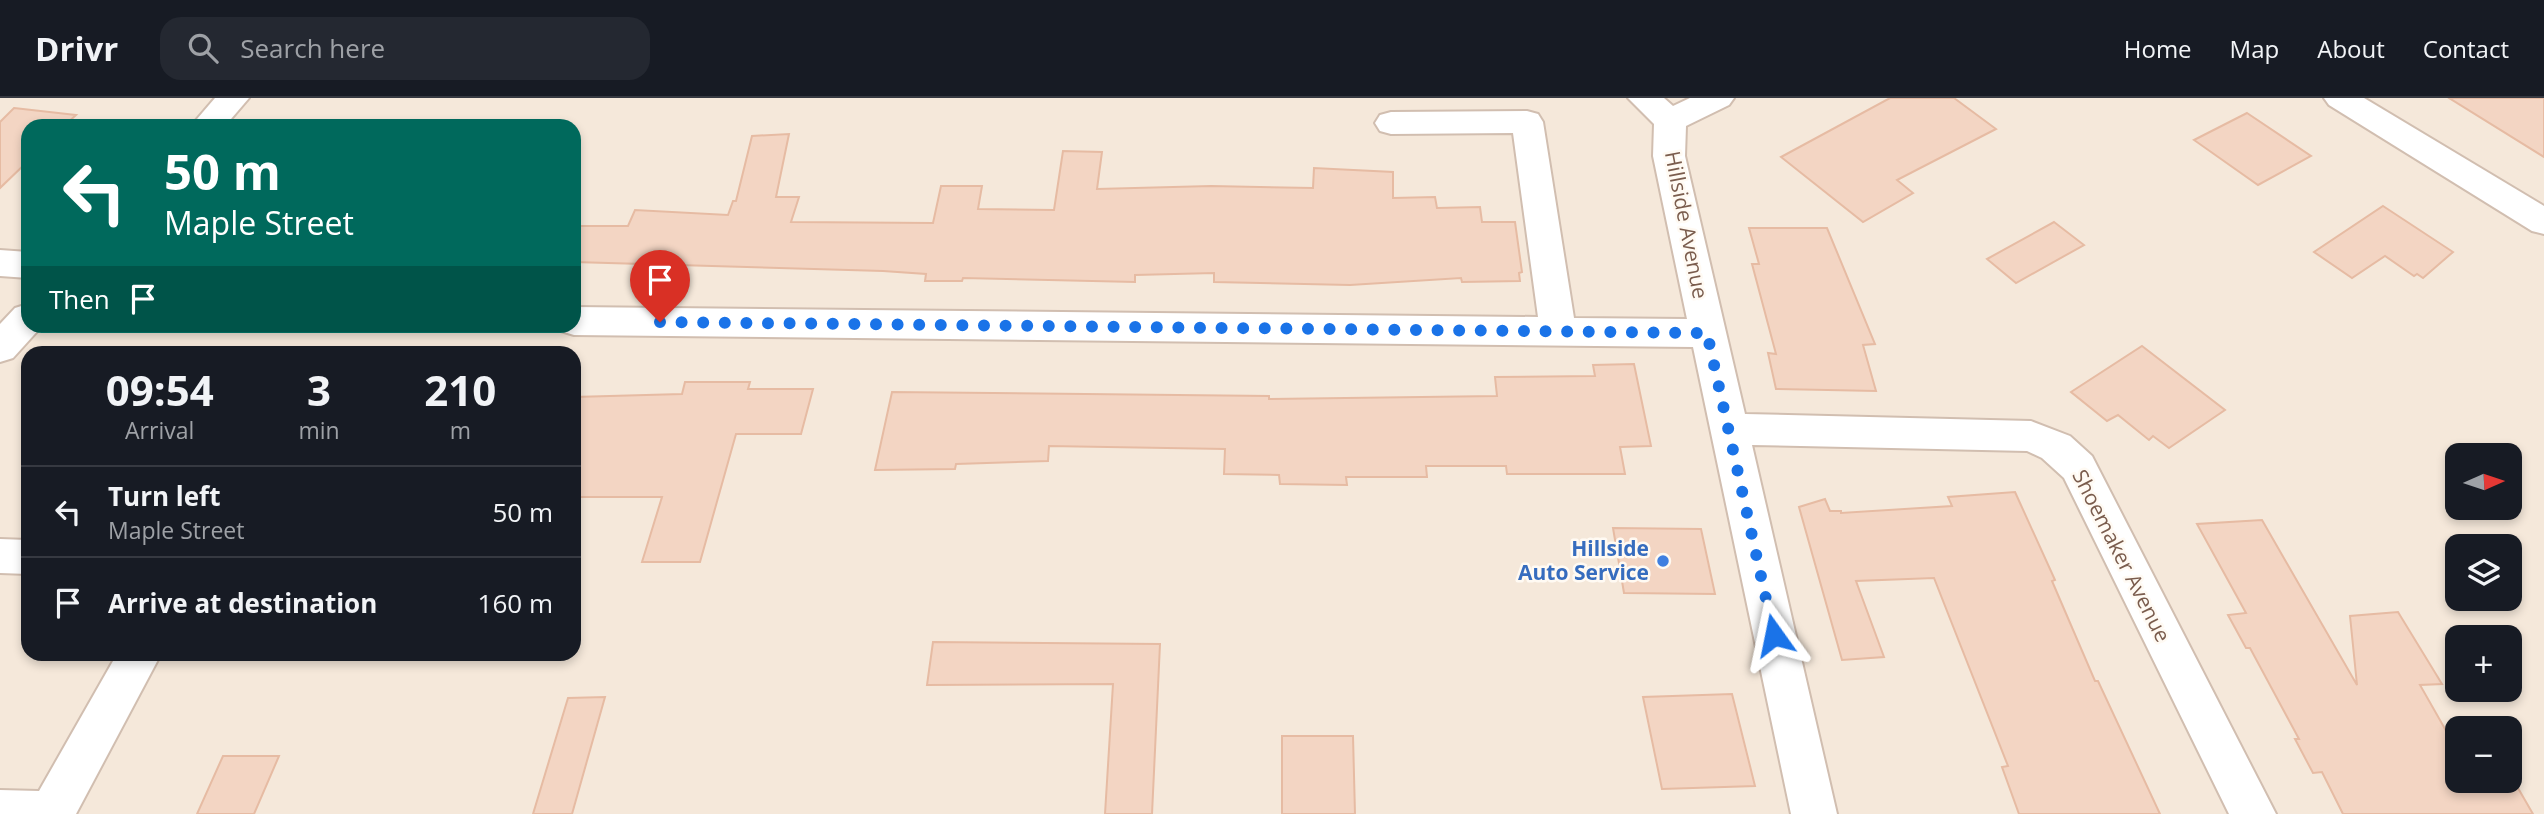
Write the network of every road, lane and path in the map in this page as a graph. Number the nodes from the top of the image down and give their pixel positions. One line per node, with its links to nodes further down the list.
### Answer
1 (233, 98): 5 (street)
2 (1718, 98): 4 (street)
3 (2340, 98): 7 (street)
4 (1657, 109): 13 (street, Hillside Avenue)
5 (214, 119)
6 (1391, 124): 12 (street)
7 (2544, 222)
8 (0, 263): 9 (street)
9 (21, 264)
10 (581, 321): 12 (street)
11 (21, 326): 14 (street)
12 (1558, 331): 13 (street)
13 (1707, 333): 15 (street, Hillside Avenue)
14 (0, 348)
15 (1728, 429): 21 (street, Hillside Avenue); 22 (street, Shoemaker Avenue)
16 (0, 556): 17 (street)
17 (21, 557)
18 (136, 661): 20 (street)
19 (0, 811): 20 (street)
20 (51, 813)
21 (1814, 814)
22 (2253, 814)

